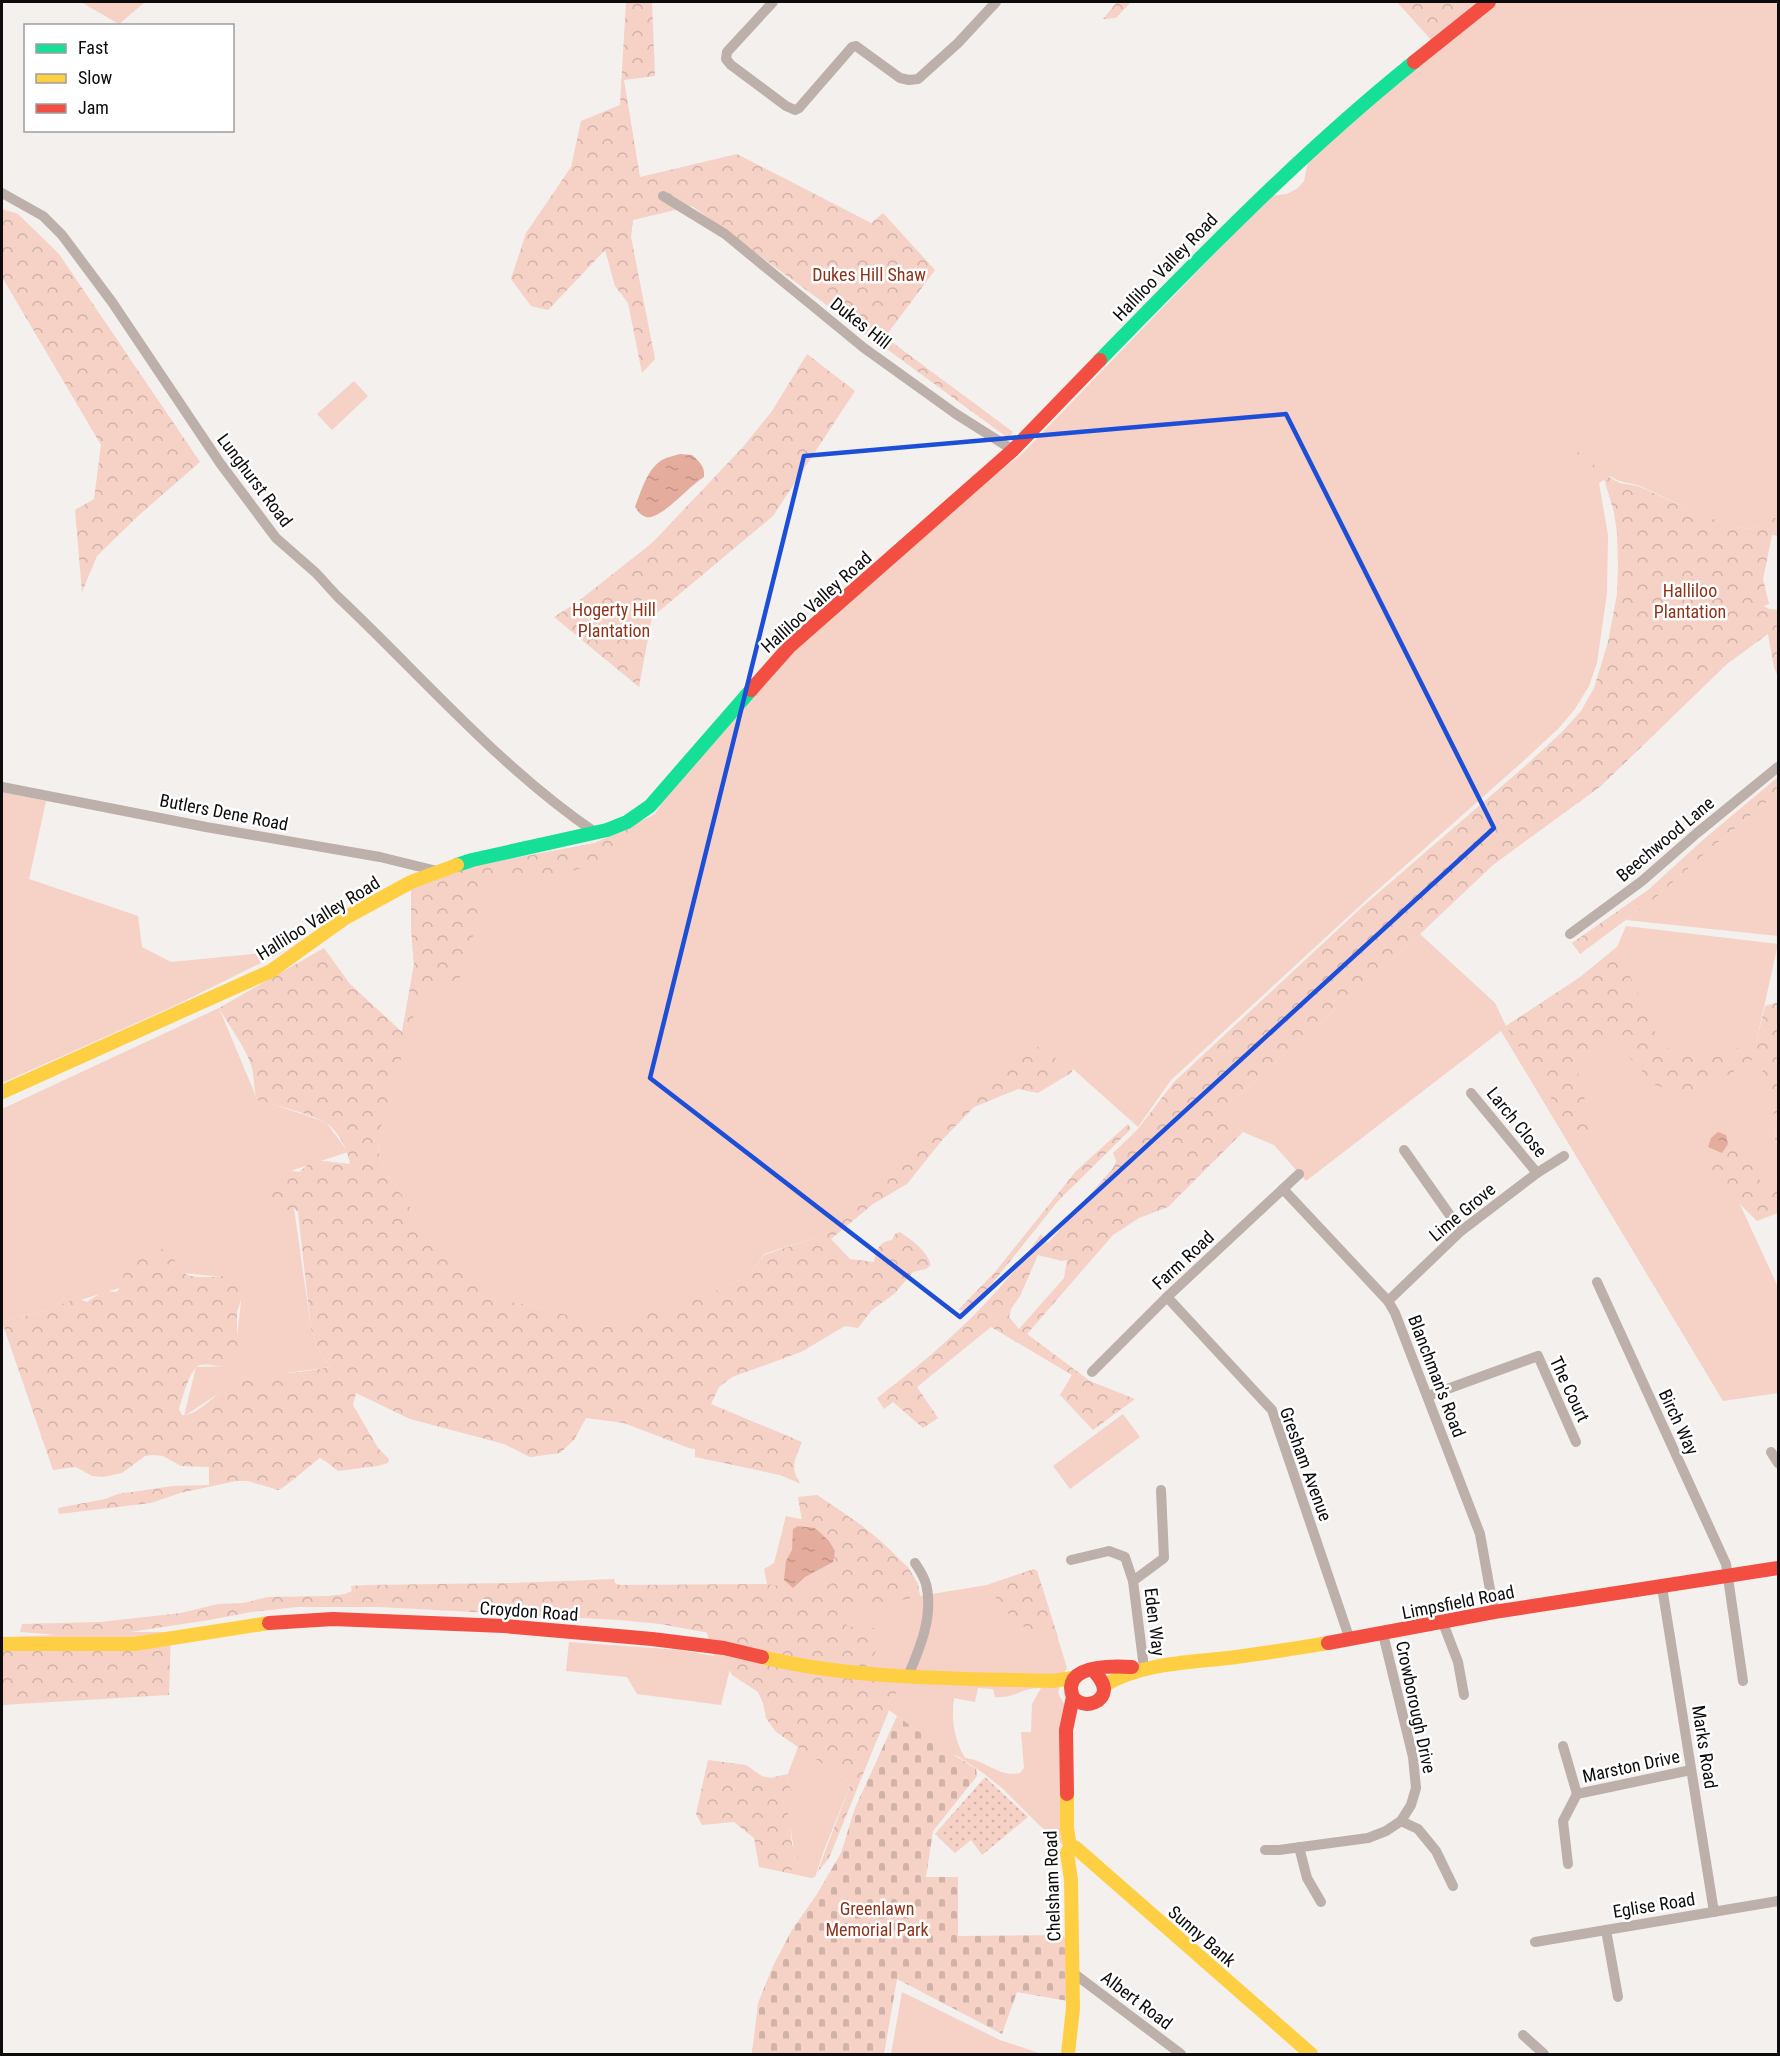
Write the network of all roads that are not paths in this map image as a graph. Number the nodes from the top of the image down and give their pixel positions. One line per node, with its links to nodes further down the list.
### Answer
1 (773, 2): 2 (street)
2 (996, 2)
3 (1489, 2): 6 (street, Halliloo Valley Road)
4 (2, 193): 9 (street, Lunghurst Road)
5 (663, 196): 6 (street, Dukes Hill)
6 (1013, 450): 9 (street, Halliloo Valley Road)
7 (1779, 767): 11 (street, Beechwood Lane)
8 (2, 787): 10 (street, Butlers Dene Road)
9 (596, 833): 10 (street, Halliloo Valley Road)
10 (441, 872): 12 (street, Halliloo Valley Road)
11 (1570, 934)
12 (2, 1092)
13 (1471, 1093): 16 (street, Larch Close)
14 (1404, 1150): 19 (street)
15 (1564, 1156): 16 (street, Lime Grove)
16 (1537, 1173): 19 (street, Lime Grove)
17 (1299, 1174): 18 (street, Farm Road)
18 (1283, 1189): 21 (street, Farm Road); 22 (street, Blanchman's Road)
19 (1461, 1231): 22 (street, Lime Grove)
20 (1597, 1282): 32 (street, Birch Way)
21 (1167, 1297): 23 (street, Farm Road); 38 (street, Gresham Avenue)
22 (1388, 1301): 24 (street, Blanchman's Road)
23 (1092, 1372)
24 (1428, 1396): 25 (street, The Court); 35 (street, Blanchman's Road)
25 (1576, 1442)
26 (1771, 1452): 27 (street)
27 (1779, 1463)
28 (1161, 1490): 33 (street, Eden Way)
29 (1071, 1560): 33 (street, Eden Way)
30 (915, 1563): 42 (street)
31 (1779, 1569): 32 (street, Limpsfield Road)
32 (1726, 1576): 34 (street, Limpsfield Road); 43 (street, Birch Way)
33 (1133, 1581): 40 (street, Eden Way)
34 (1662, 1587): 35 (street, Limpsfield Road); 48 (street, Marks Road)
35 (1494, 1612): 36 (street, Limpsfield Road)
36 (1443, 1623): 37 (street, Limpsfield Road); 46 (street)
37 (1383, 1634): 38 (street, Limpsfield Road); 50 (street, Crowborough Drive)
38 (1350, 1640): 40 (street, Limpsfield Road)
39 (2, 1644): 42 (street, Croydon Road)
40 (1144, 1668): 41 (street, Limpsfield Road); 44 (street, Limpsfield Road)
41 (1093, 1670): 44 (street); 45 (street)
42 (909, 1676): 45 (street, Croydon Road)
43 (1743, 1681)
44 (1105, 1685): 45 (street)
45 (1075, 1693): 51 (street, Chelsham Road)
46 (1464, 1695)
47 (1563, 1746): 49 (street, Marston Drive)
48 (1692, 1770): 49 (street, Marston Drive); 58 (street, Marks Road)
49 (1577, 1794): 54 (street, Marston Drive)
50 (1401, 1821): 52 (street); 55 (street)
51 (1070, 1846): 61 (street, Chelsham Road); 66 (street, Sunny Bank)
52 (1299, 1847): 53 (street); 57 (street)
53 (1265, 1850)
54 (1568, 1864)
55 (1453, 1886)
56 (1779, 1901): 58 (street, Eglise Road)
57 (1321, 1902)
58 (1714, 1912): 59 (street, Eglise Road)
59 (1606, 1930): 60 (street, Eglise Road); 62 (street)
60 (1535, 1942)
61 (1072, 1972): 64 (street, Chelsham Road); 65 (street, Albert Road)
62 (1618, 1997)
63 (1523, 2035): 67 (street)
64 (1068, 2055)
65 (1181, 2055)
66 (1311, 2055)
67 (1544, 2055)

